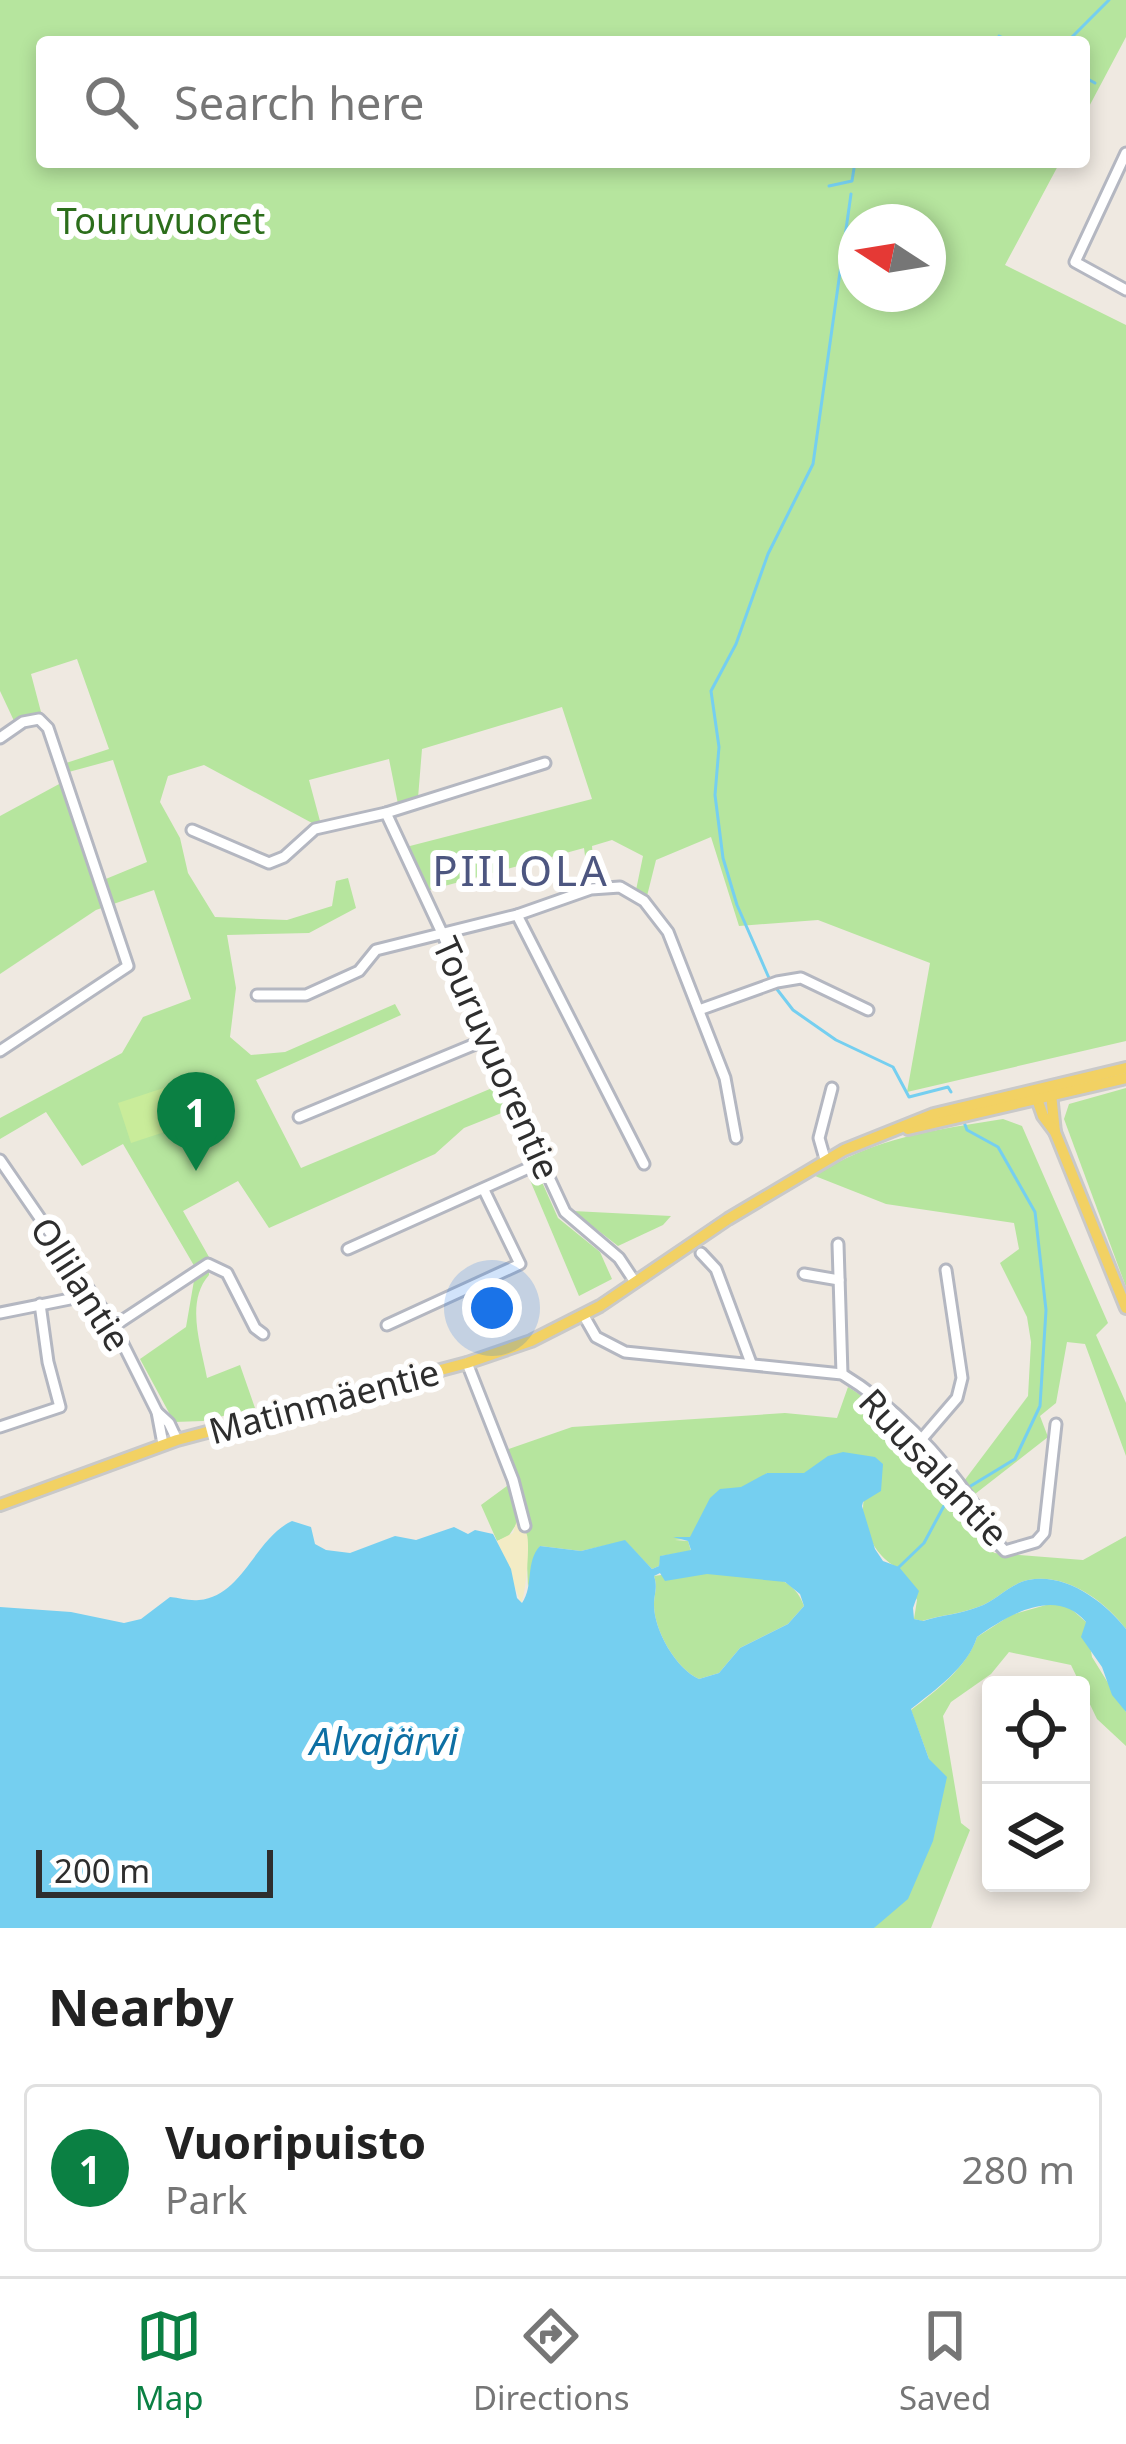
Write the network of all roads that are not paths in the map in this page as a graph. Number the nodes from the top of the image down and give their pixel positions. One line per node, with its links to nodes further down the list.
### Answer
1 (1126, 152): 2 (street)
2 (1126, 290)
3 (0, 738): 13 (street)
4 (545, 763): 5 (street)
5 (386, 813): 6 (street); 8 (street, Touruvuorentie)
6 (192, 830)
7 (517, 915): 8 (street); 10 (street); 25 (street)
8 (443, 934): 9 (street); 12 (street, Touruvuorentie)
9 (256, 995)
10 (699, 1010): 11 (street); 21 (street)
11 (868, 1010)
12 (485, 1040): 19 (street); 24 (street, Touruvuorentie)
13 (0, 1052)
14 (1126, 1067): 17 (main road)
15 (1126, 1078): 17 (main road)
16 (832, 1088): 23 (street)
17 (1050, 1092): 18 (main road, Matinmäentie); 20 (main road)
18 (1036, 1095): 20 (main road); 23 (main road, Matinmäentie)
19 (299, 1118)
20 (1055, 1132): 36 (main road)
21 (736, 1138)
22 (0, 1160): 34 (street, Ollilantie)
23 (825, 1160): 33 (main road, Matinmäentie)
24 (542, 1162): 26 (street); 33 (street, Touruvuorentie)
25 (644, 1164)
26 (484, 1190): 28 (street); 39 (street)
27 (838, 1244): 32 (street)
28 (348, 1249)
29 (701, 1253): 43 (street)
30 (946, 1270): 49 (street)
31 (804, 1274): 32 (street)
32 (839, 1280): 44 (street)
33 (634, 1282): 38 (main road, Matinmäentie)
34 (90, 1295): 35 (street); 40 (street, Ollilantie)
35 (40, 1304): 37 (street); 47 (street)
36 (1126, 1308)
37 (0, 1312)
38 (584, 1316): 42 (main road, Matinmäentie); 43 (street, Ruusalantie)
39 (386, 1324)
40 (114, 1326): 41 (street); 45 (street, Ollilantie)
41 (263, 1334)
42 (467, 1363): 48 (main road, Matinmäentie); 52 (street)
43 (752, 1364): 44 (street, Ruusalantie)
44 (842, 1374): 49 (street, Ruusalantie)
45 (157, 1412): 48 (street, Ollilantie); 50 (street, Ollilantie)
46 (1056, 1424): 49 (street, Ruusalantie)
47 (0, 1427)
48 (177, 1440): 50 (main road, Matinmäentie)
49 (920, 1442)
50 (163, 1444): 51 (main road, Matinmäentie)
51 (0, 1505)
52 (525, 1526)

